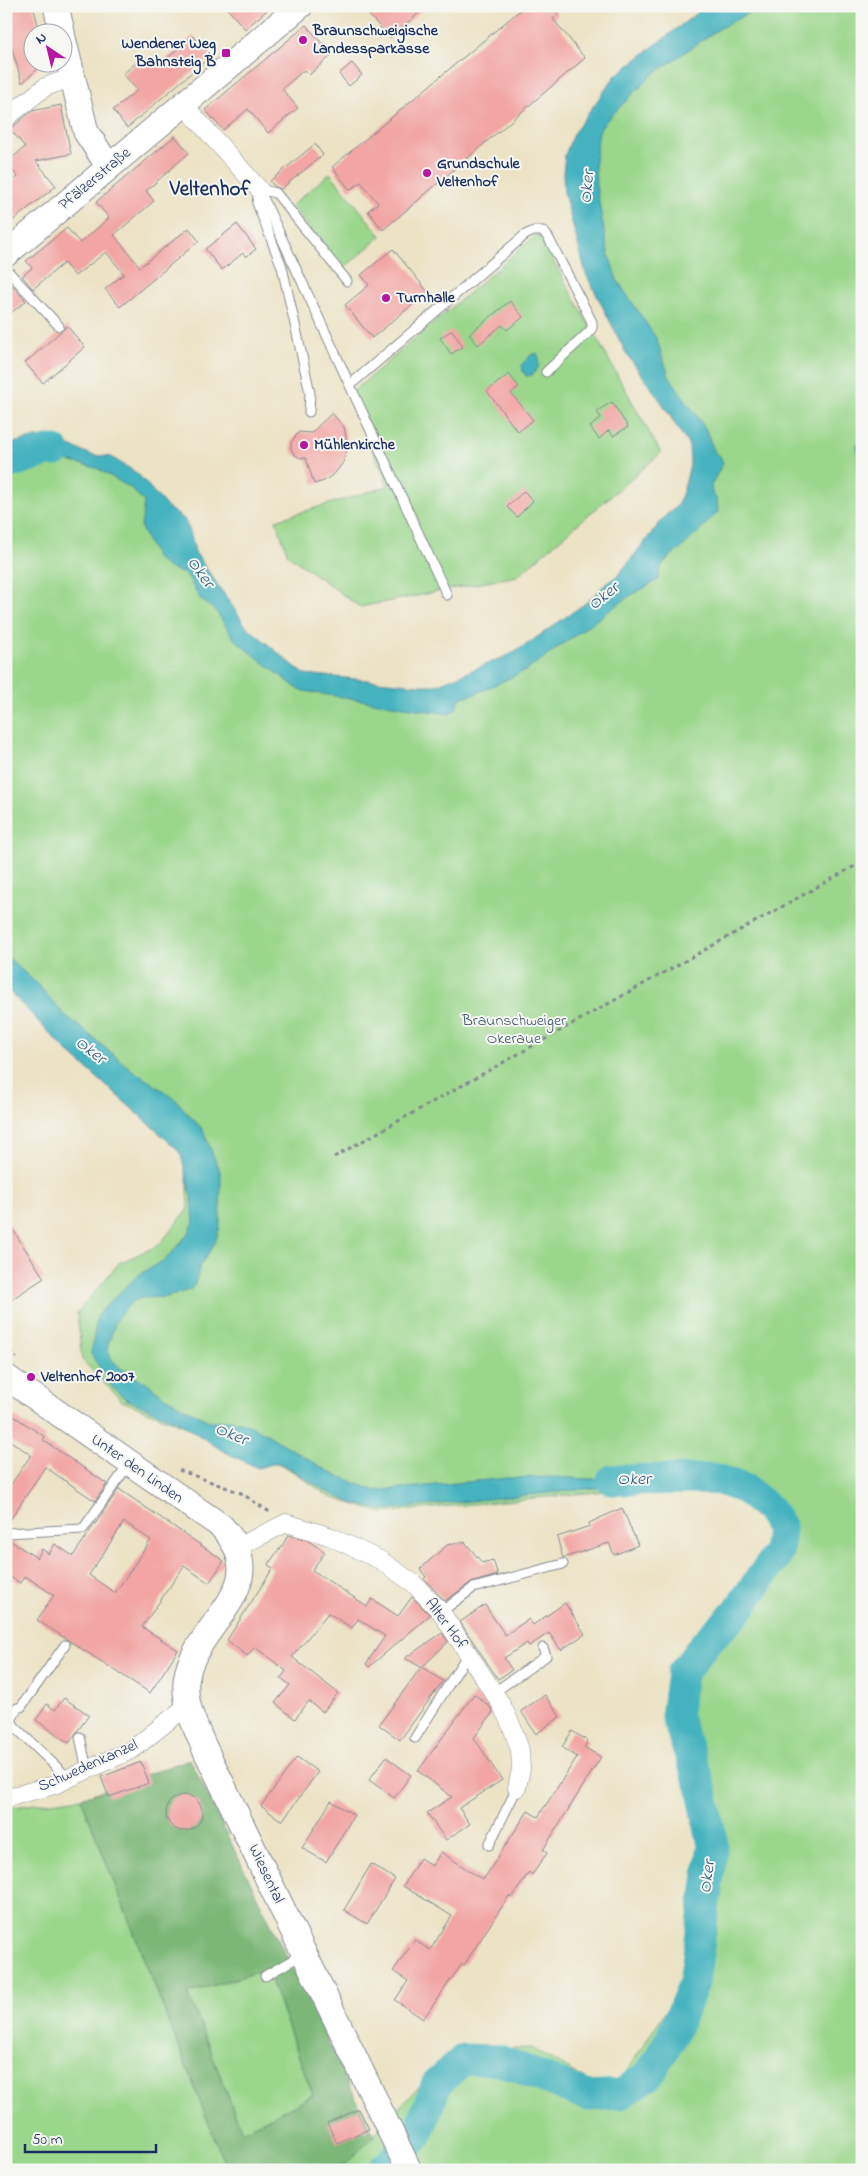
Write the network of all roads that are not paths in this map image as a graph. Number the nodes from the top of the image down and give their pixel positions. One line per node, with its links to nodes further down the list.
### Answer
1 (56, 6): 3 (street)
2 (300, 6): 6 (street, Pfälzerstraße)
3 (59, 22)
4 (72, 72): 5 (street)
5 (73, 76): 7 (street); 8 (street)
6 (183, 104): 8 (street, Pfälzerstraße); 9 (street)
7 (6, 118)
8 (109, 167): 10 (street, Pfälzerstraße)
9 (259, 189): 12 (lane); 15 (lane); 16 (lane)
10 (6, 254)
11 (6, 269): 13 (lane)
12 (347, 281)
13 (59, 326)
14 (546, 372): 15 (lane)
15 (350, 385): 17 (lane)
16 (309, 412)
17 (447, 595)
18 (10, 1377): 19 (street, Unter den Linden)
19 (129, 1464): 20 (lane); 21 (street, Unter den Linden)
20 (6, 1534)
21 (238, 1548): 23 (street, Alter Hof); 28 (street, Wiesental)
22 (563, 1564): 23 (lane)
23 (441, 1612): 26 (street, Alter Hof)
24 (65, 1644): 32 (lane)
25 (543, 1648): 27 (lane)
26 (468, 1654): 27 (street, Alter Hof); 30 (lane)
27 (493, 1693): 33 (street, Alter Hof)
28 (188, 1705): 31 (street, Schwedenkanzel); 36 (street, Wiesental)
29 (80, 1737): 31 (lane)
30 (416, 1738)
31 (87, 1770): 32 (street, Schwedenkanzel)
32 (68, 1778): 34 (street, Schwedenkanzel)
33 (517, 1788): 35 (lane, Alter Hof)
34 (6, 1798)
35 (489, 1845)
36 (303, 1953): 37 (lane); 38 (street, Wiesental)
37 (265, 1976)
38 (409, 2170)

